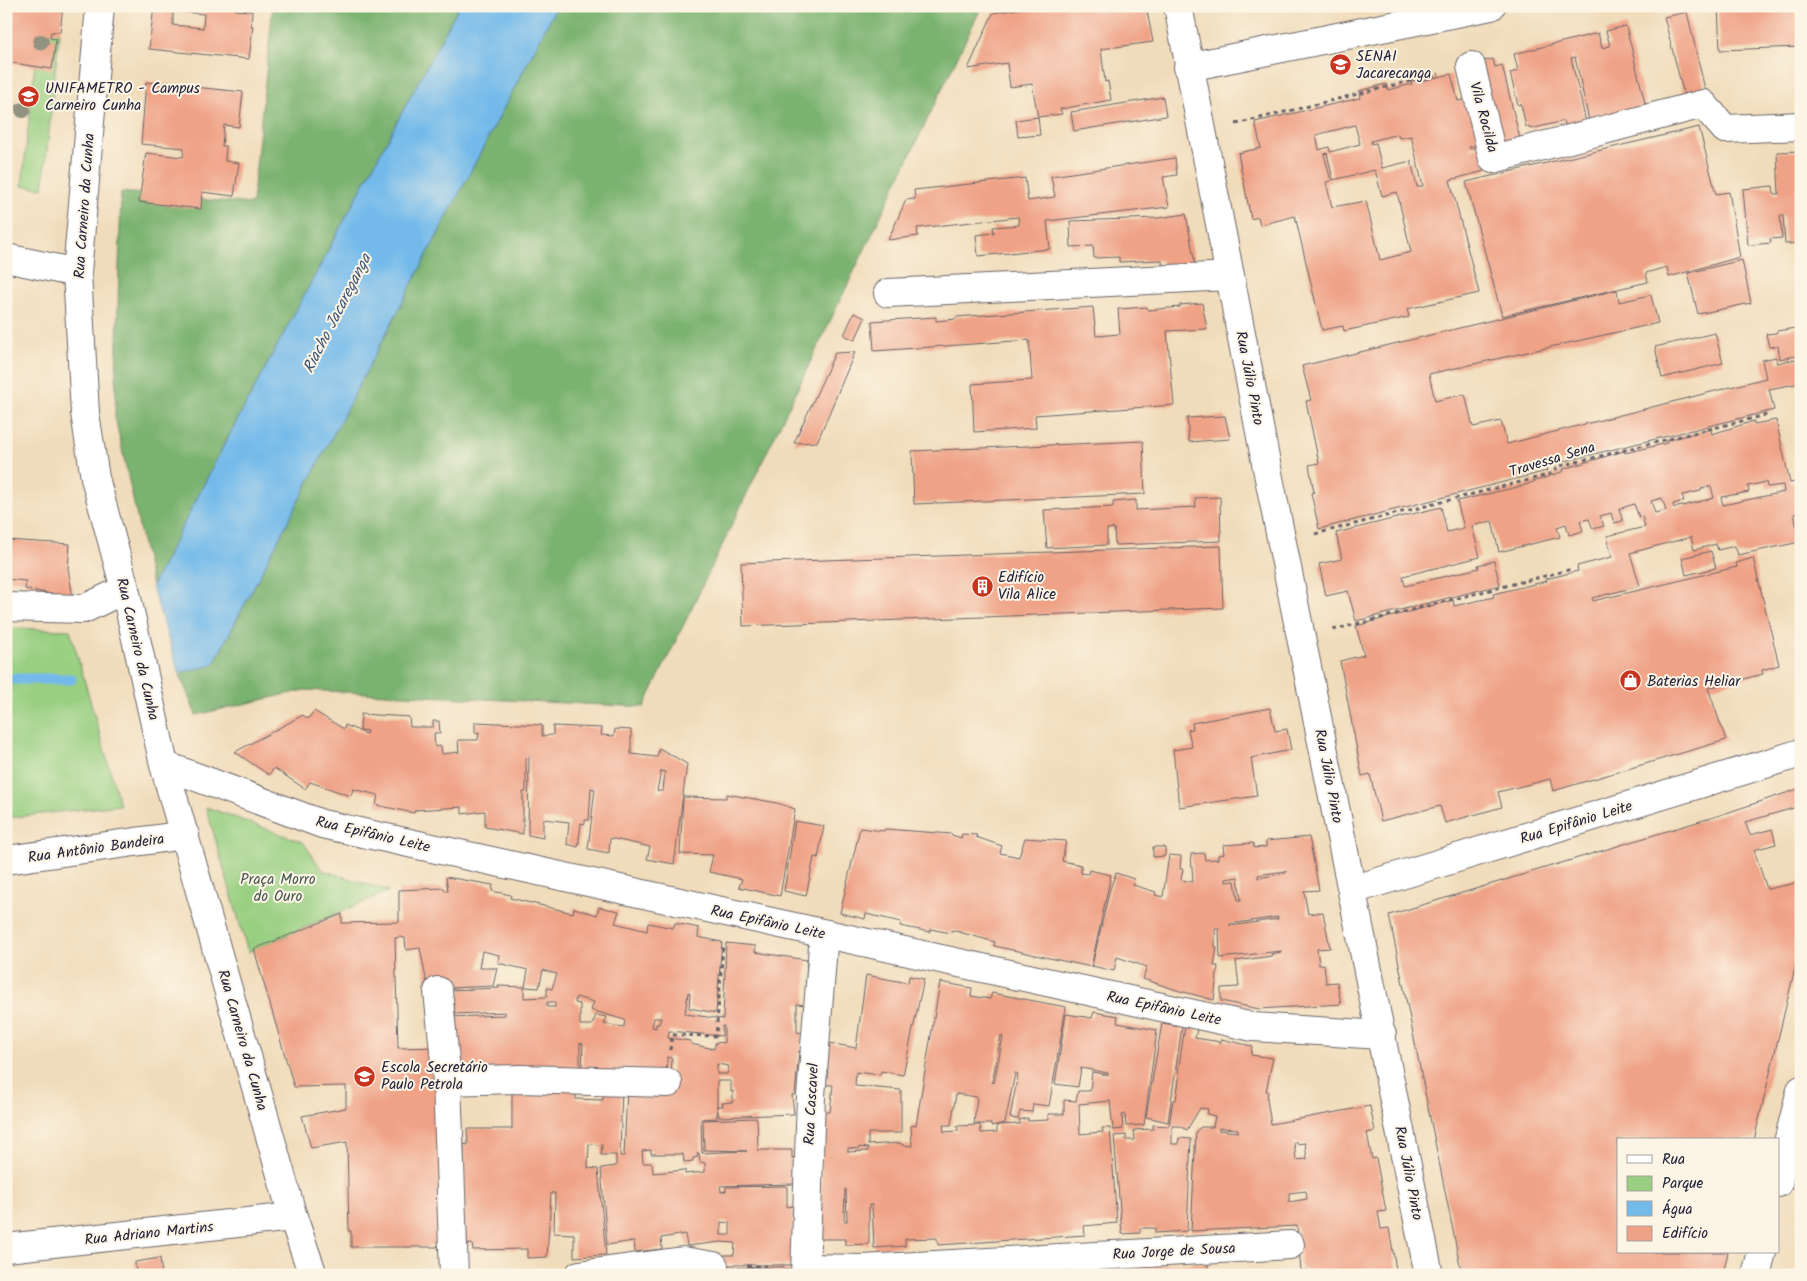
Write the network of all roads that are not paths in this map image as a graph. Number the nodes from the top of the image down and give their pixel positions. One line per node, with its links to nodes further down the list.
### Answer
1 (100, 6): 8 (street, Rua Carneiro da Cunha)
2 (1178, 6): 5 (street, Rua Júlio Pinto)
3 (1491, 6): 5 (street)
4 (1471, 66): 6 (street, Vila Rocilda)
5 (1188, 67): 9 (street, Rua Júlio Pinto)
6 (1801, 126)
7 (6, 258): 8 (street)
8 (77, 273): 11 (street, Rua Carneiro da Cunha)
9 (1218, 276): 10 (street); 17 (street, Rua Júlio Pinto)
10 (888, 293)
11 (125, 589): 12 (street); 14 (street, Rua Carneiro da Cunha)
12 (6, 607)
13 (1801, 753): 17 (street, Rua Epifânio Leite)
14 (164, 765): 15 (street, Rua Carneiro da Cunha); 18 (street, Rua Epifânio Leite)
15 (185, 836): 16 (street, Rua Antônio Bandeira); 25 (street, Rua Carneiro da Cunha)
16 (6, 860)
17 (1352, 890): 20 (street, Rua Júlio Pinto)
18 (824, 934): 20 (street, Rua Epifânio Leite); 30 (street, Rua Cascavel)
19 (438, 991): 21 (street)
20 (1382, 1035): 34 (street, Rua Júlio Pinto)
21 (447, 1081): 22 (street); 32 (street)
22 (668, 1083)
23 (1801, 1090): 24 (street)
24 (1780, 1175)
25 (293, 1217): 27 (street, Rua Adriano Martins); 31 (street, Rua Carneiro da Cunha)
26 (1290, 1245): 30 (street, Rua Jorge de Sousa)
27 (6, 1248)
28 (1761, 1254): 35 (street)
29 (714, 1266): 33 (street)
30 (806, 1271)
31 (312, 1275)
32 (454, 1275)
33 (579, 1275)
34 (1429, 1275)
35 (1756, 1275)

